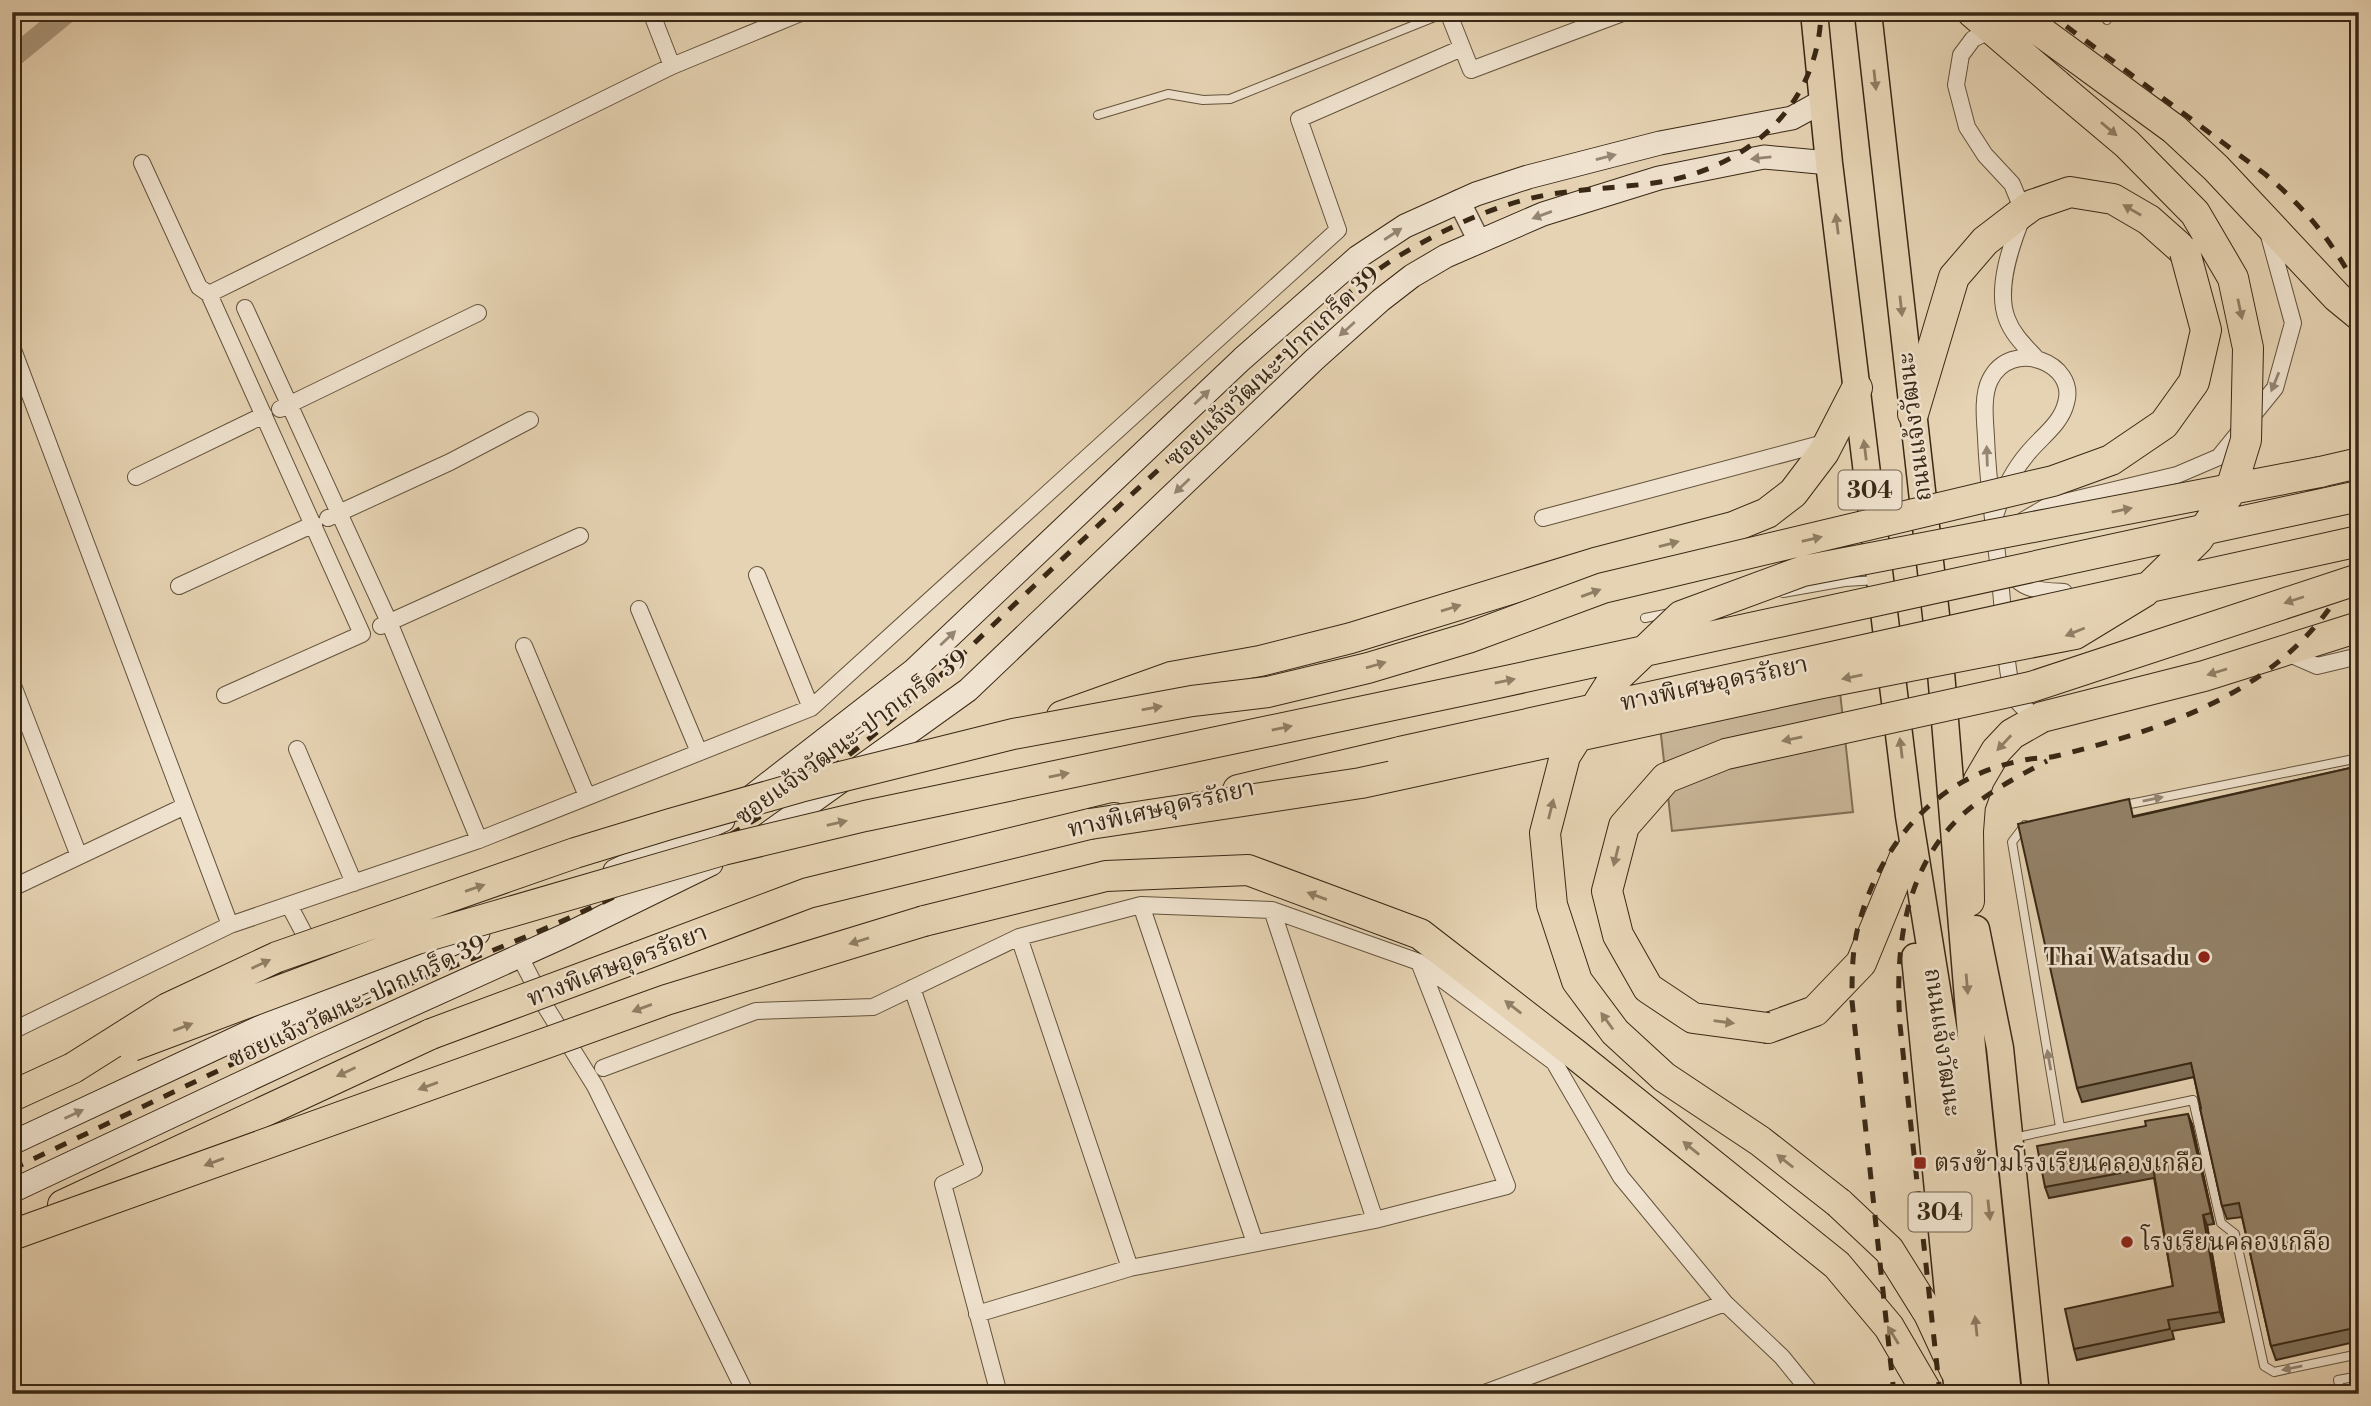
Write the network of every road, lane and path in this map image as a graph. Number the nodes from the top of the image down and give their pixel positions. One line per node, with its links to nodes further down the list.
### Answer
1 (651, 12): 9 (street)
2 (803, 12): 9 (street)
3 (1447, 12): 8 (street); 11 (lane)
4 (1625, 12): 8 (street)
5 (1814, 12): 10 (main road, ถนนแจ้งวัฒนะ / 304)
6 (1868, 12): 26 (main road, ถนนแจ้งวัฒนะ / 304, one-way to 26)
7 (1992, 18): 15 (street); 16 (highway); 69 (highway, one-way to 69, bridge)
8 (1462, 48): 58 (street)
9 (672, 66): 18 (street)
10 (1823, 101): 13 (main road, ถนนแจ้งวัฒนะ / 304); 14 (main road, ซอยแจ้งวัฒนะ-ปากเกร็ด 39, one-way to 10)
11 (1098, 115)
12 (142, 163): 18 (street)
13 (1829, 163): 17 (main road, ซอยแจ้งวัฒนะ-ปากเกร็ด 39, one-way to 17); 24 (main road, ถนนแจ้งวัฒนะ / 304, one-way to 13)
14 (1459, 201): 17 (street); 85 (main road, ซอยแจ้งวัฒนะ-ปากเกร็ด 39, one-way to 14)
15 (2024, 213): 23 (street); 26 (highway); 60 (highway, one-way to 15, bridge)
16 (2266, 223): 21 (highway); 46 (street, one-way to 46)
17 (1479, 241): 82 (main road, ซอยแจ้งวัฒนะ-ปากเกร็ด 39, one-way to 82)
18 (209, 294): 27 (street)
19 (245, 308): 25 (street)
20 (478, 313): 25 (street)
21 (2359, 315)
22 (12, 346): 65 (street)
23 (2036, 358): 35 (street, one-way to 23); 35 (street)
24 (1857, 388): 29 (highway); 41 (main road, ถนนแจ้งวัฒนะ / 304, one-way to 24)
25 (285, 406): 33 (street)
26 (1913, 414): 51 (main road, ถนนแจ้งวัฒนะ / 304)
27 (264, 415): 31 (street); 33 (street)
28 (530, 420): 33 (street)
29 (1830, 441): 34 (street); 60 (highway, one-way to 29, bridge)
30 (2359, 463): 103 (highway, one-way to 30, bridge)
31 (136, 477)
32 (2359, 496): 87 (highway, ทางพิเศษอุดรรัถยา, one-way to 32, bridge)
33 (327, 518): 42 (street); 50 (street); 57 (street)
34 (1543, 518)
35 (1993, 523): 43 (street)
36 (2359, 529): 46 (street)
37 (580, 536): 50 (street)
38 (2359, 541): 69 (highway, ทางพิเศษอุดรรัถยา, bridge)
39 (757, 575): 58 (street)
40 (2359, 579): 73 (highway, one-way to 73, bridge)
41 (1881, 580): 44 (lane); 67 (main road, ถนนแจ้งวัฒนะ / 304, one-way to 41)
42 (179, 586)
43 (2001, 589): 46 (street); 47 (street)
44 (1778, 594)
45 (1765, 596): 49 (lane)
46 (2028, 596): 47 (street)
47 (2003, 607): 51 (street); 59 (street)
48 (639, 609): 62 (street)
49 (1644, 618)
50 (385, 624): 70 (street)
51 (1937, 624): 71 (main road, ถนนแจ้งวัฒนะ / 304)
52 (2359, 626): 54 (highway)
53 (524, 646): 64 (street)
54 (2283, 652): 55 (street); 59 (highway, one-way to 59)
55 (2359, 656)
56 (12, 683): 72 (street)
57 (225, 695)
58 (811, 708): 62 (street)
59 (2042, 717): 76 (highway, one-way to 76)
60 (1013, 734): 87 (highway, one-way to 60, bridge)
61 (298, 749): 74 (street)
62 (699, 752): 64 (street)
63 (2359, 758): 66 (lane, one-way to 63)
64 (587, 796): 70 (street)
65 (185, 806): 72 (street); 80 (street)
66 (2117, 806)
67 (1909, 816): 73 (main road, ถนนแจ้งวัฒนะ / 304); 109 (main road, ถนนแจ้งวัฒนะ, one-way to 67)
68 (2036, 822): 90 (lane, one-way to 68)
69 (1090, 824): 95 (highway, ทางพิเศษอุดรรัถยา, one-way to 95, bridge)
70 (479, 840): 74 (street)
71 (1956, 842): 76 (main road, ถนนแจ้งวัฒนะ / 304); 110 (main road, ถนนแจ้งวัฒนะ, one-way to 110)
72 (79, 856): 75 (street)
73 (1905, 856): 103 (main road, ถนนแจ้งวัฒนะ / 304)
74 (355, 883): 77 (street)
75 (12, 888)
76 (1969, 901): 91 (main road, ถนนแจ้งวัฒนะ / 304)
77 (289, 905): 80 (street); 85 (street)
78 (1141, 905): 79 (street); 81 (street); 97 (street)
79 (1272, 910): 83 (street); 94 (street)
80 (230, 925): 86 (street)
81 (1019, 937): 84 (street); 98 (street)
82 (519, 955): 93 (main road, ซอยแจ้งวัฒนะ-ปากเกร็ด 39); 104 (street)
83 (1419, 962): 94 (street); 99 (street)
84 (912, 988): 88 (street); 100 (street)
85 (336, 994): 92 (main road, ซอยแจ้งวัฒนะ-ปากเกร็ด 39, one-way to 85)
86 (12, 1031)
87 (73, 1068): 89 (highway, ทางพิเศษอุดรรัถยา)
88 (603, 1068)
89 (12, 1096)
90 (2060, 1127): 91 (lane); 101 (lane, one-way to 90)
91 (2010, 1138): 111 (main road, ถนนแจ้งวัฒนะ / 304)
92 (12, 1143)
93 (12, 1191)
94 (1375, 1220): 97 (street)
95 (12, 1228)
96 (12, 1235): 108 (highway, one-way to 96, bridge)
97 (1255, 1244): 98 (street)
98 (1130, 1268): 100 (street)
99 (1725, 1303): 106 (street); 107 (street)
100 (977, 1314): 105 (street)
101 (2359, 1354)
102 (2359, 1376): 112 (lane)
103 (1956, 1382)
104 (746, 1394)
105 (999, 1394)
106 (1482, 1394)
107 (1812, 1394)
108 (1928, 1394)
109 (1984, 1394)
110 (2008, 1394)
111 (2036, 1394)
112 (2341, 1394)

